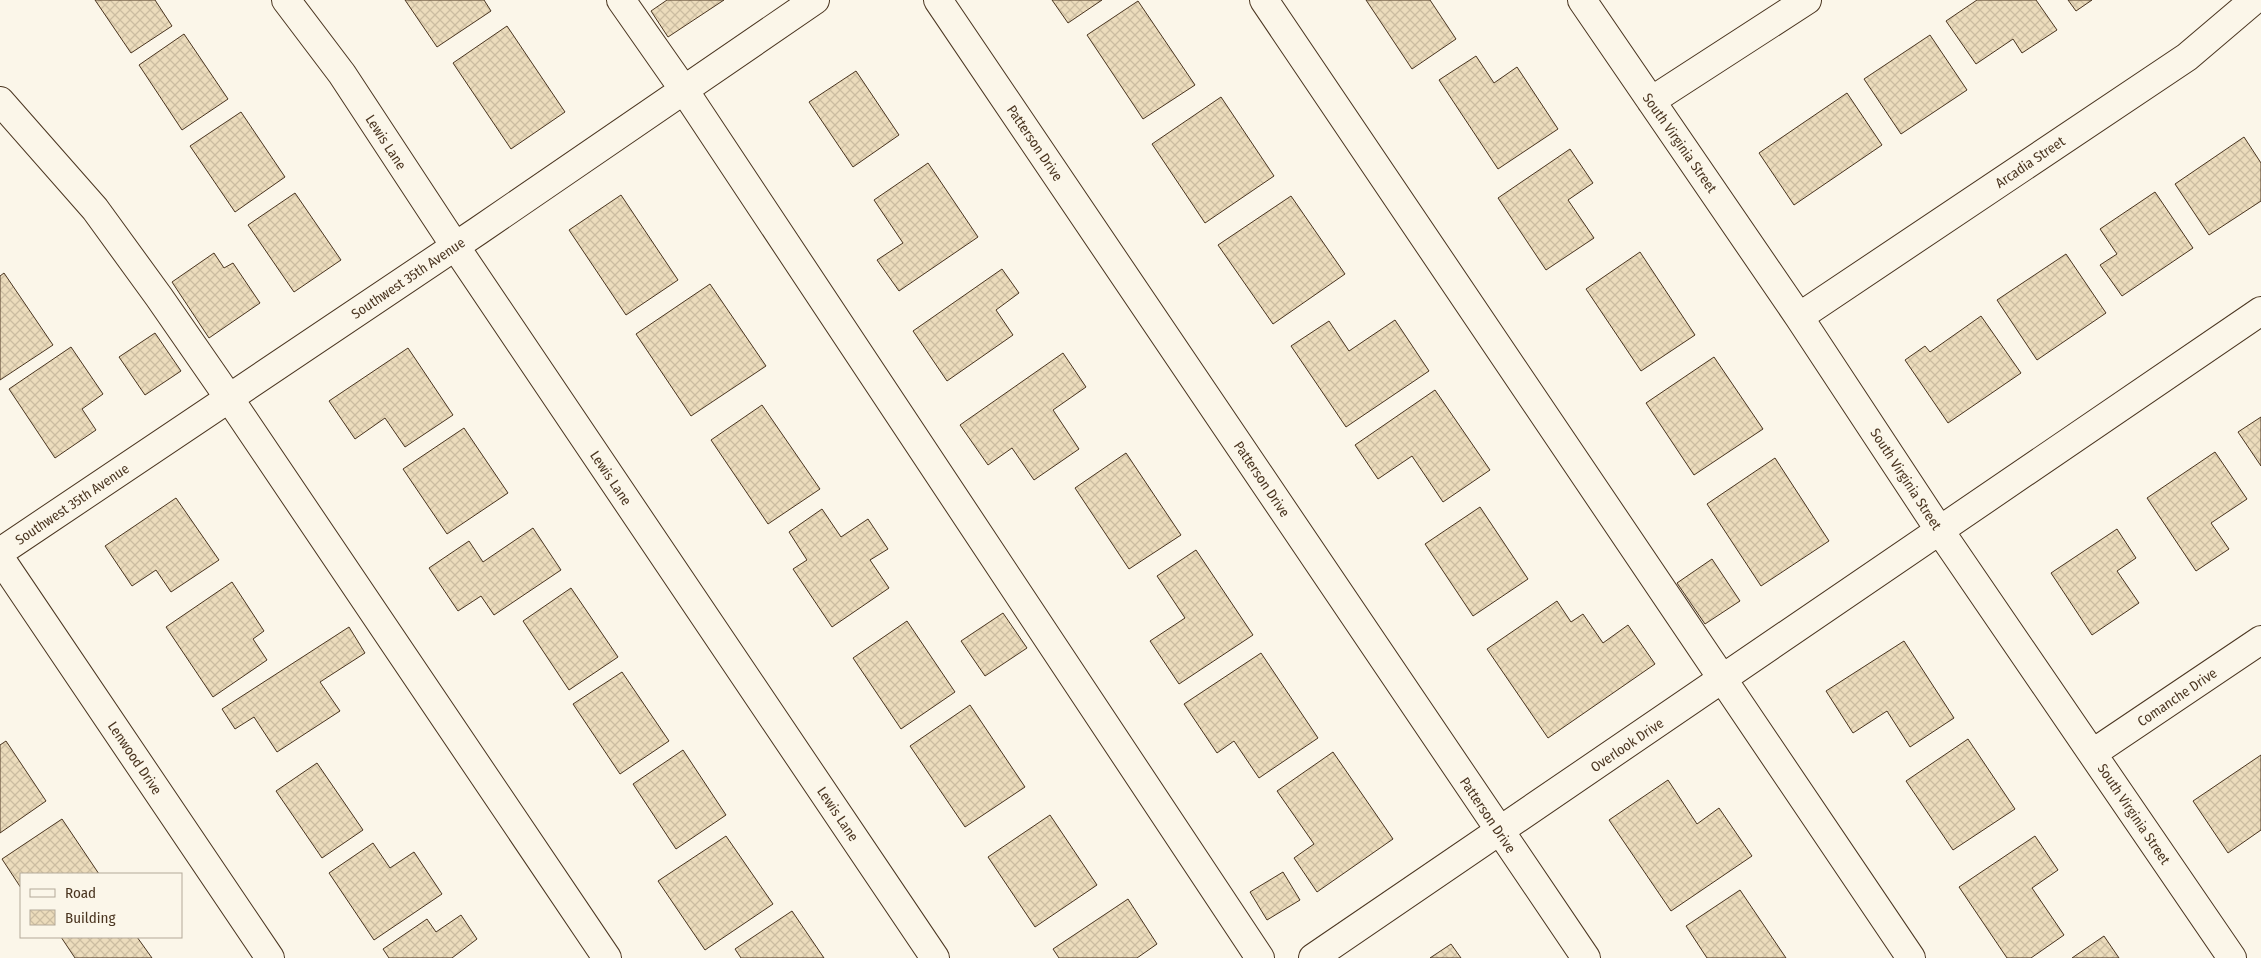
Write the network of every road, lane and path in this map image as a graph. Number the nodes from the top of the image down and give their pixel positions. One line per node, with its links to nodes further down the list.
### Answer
1 (286, 0): 12 (street, Lewis Lane)
2 (621, 0): 9 (street)
3 (814, 0): 9 (street, Southwest 35th Avenue)
4 (938, 0): 22 (street, Patterson Drive)
5 (1264, 0): 20 (street)
6 (1582, 0): 11 (street, South Virginia Street)
7 (1807, 0): 11 (street)
8 (2254, 0): 14 (street, Arcadia Street)
9 (684, 90): 12 (street, Southwest 35th Avenue); 26 (street)
10 (0, 101): 15 (street)
11 (1651, 101): 14 (street, South Virginia Street)
12 (455, 246): 15 (street, Southwest 35th Avenue); 25 (street, Lewis Lane)
13 (2261, 311): 16 (street, Overlook Drive)
14 (1799, 316): 16 (street, South Virginia Street)
15 (229, 398): 17 (street, Southwest 35th Avenue); 24 (street)
16 (1940, 531): 20 (street, Overlook Drive); 21 (street, South Virginia Street)
17 (0, 552)
18 (0, 558): 23 (street, Lenwood Drive)
19 (2261, 640): 21 (street, Comanche Drive)
20 (1722, 680): 22 (street, Overlook Drive); 29 (street)
21 (2093, 753): 30 (street, South Virginia Street)
22 (1500, 832): 27 (street, Overlook Drive); 28 (street, Patterson Drive)
23 (270, 958)
24 (607, 958)
25 (935, 958)
26 (1260, 958)
27 (1312, 958)
28 (1586, 958)
29 (1911, 958)
30 (2232, 958)

